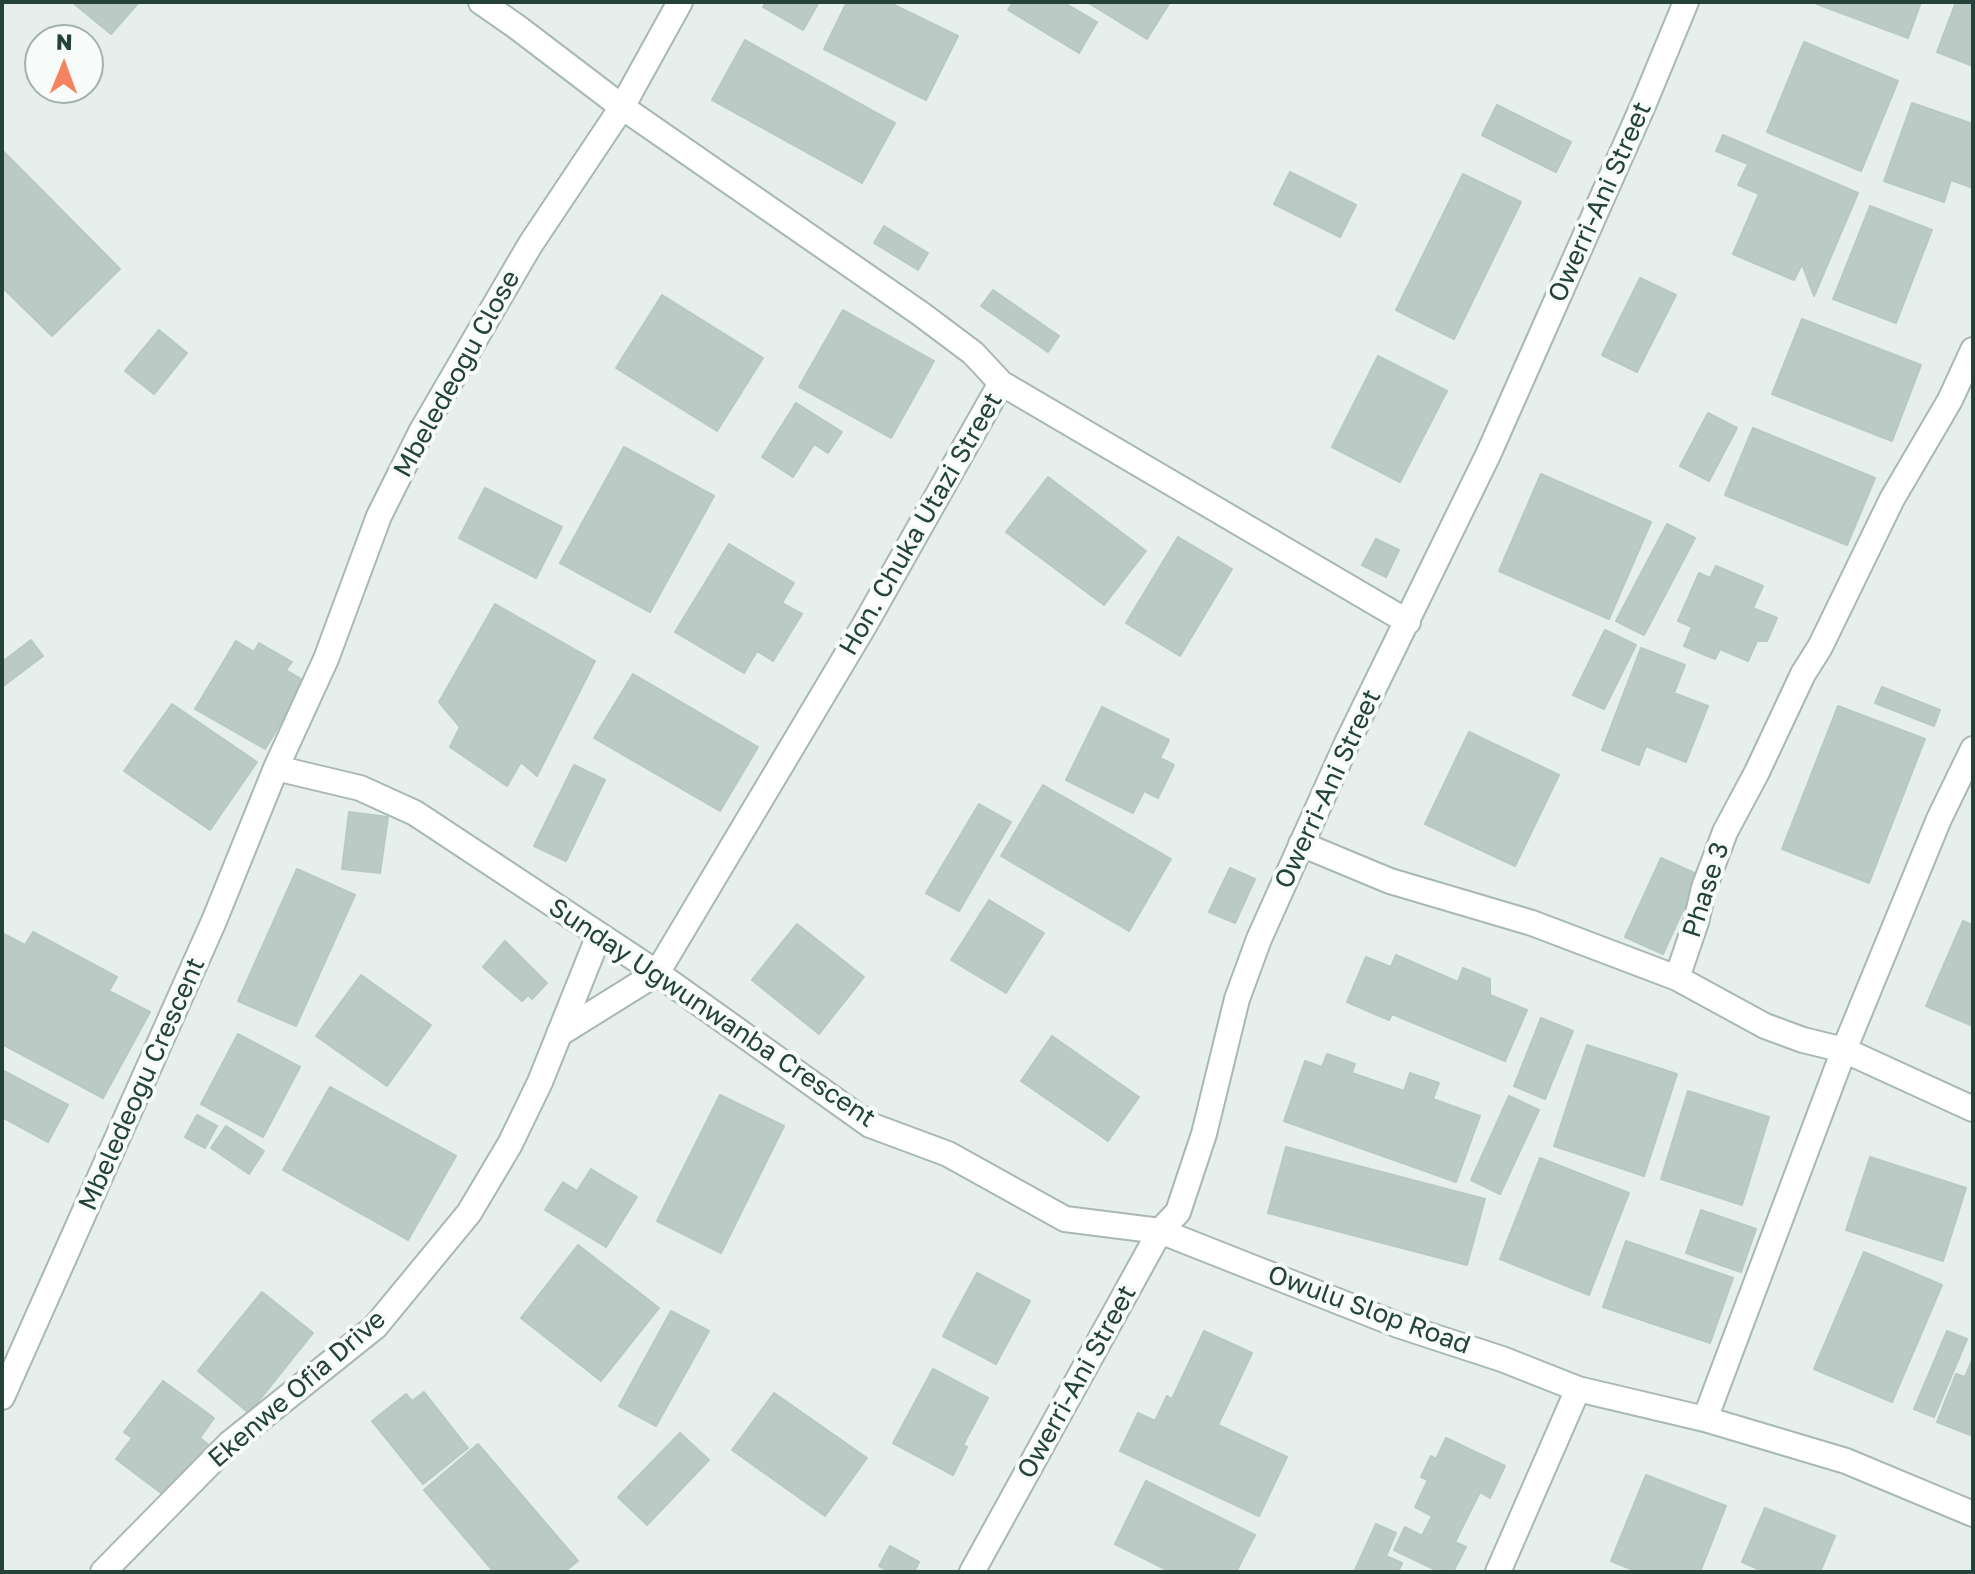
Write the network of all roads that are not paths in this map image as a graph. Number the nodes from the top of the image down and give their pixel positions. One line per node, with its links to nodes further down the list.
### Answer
1 (481, 2): 4 (street, Hon. Chuka Utazi Street)
2 (680, 2): 4 (street, Mbeledeogu Close)
3 (1686, 2): 7 (street, Owerri-Ani Street)
4 (622, 107): 6 (street, Hon. Chuka Utazi Street); 9 (street, Mbeledeogu Close)
5 (1973, 350): 13 (street, Phase 3)
6 (1001, 383): 7 (street); 12 (street, Hon. Chuka Utazi Street)
7 (1408, 622): 10 (street, Owerri-Ani Street)
8 (1973, 749): 15 (street)
9 (276, 768): 11 (street, Sunday Ugwunwanba Crescent); 19 (street, Mbeledeogu Crescent)
10 (1301, 844): 13 (street); 17 (street, Owerri-Ani Street)
11 (599, 935): 12 (street, Sunday Ugwunwanba Crescent); 14 (street, Ekenwe Ofia Drive)
12 (657, 973): 14 (street); 17 (street, Sunday Ugwunwanba Crescent)
13 (1677, 978): 15 (street)
14 (559, 1034): 22 (street, Ekenwe Ofia Drive)
15 (1844, 1050): 16 (street); 20 (street)
16 (1973, 1109)
17 (1160, 1231): 18 (street, Owulu Slop Road); 23 (street, Owerri-Ani Street)
18 (1578, 1389): 20 (street, Owulu Slop Road); 24 (street)
19 (2, 1397)
20 (1705, 1419): 21 (street, Owulu Slop Road)
21 (1973, 1514)
22 (103, 1572)
23 (972, 1572)
24 (1498, 1572)

